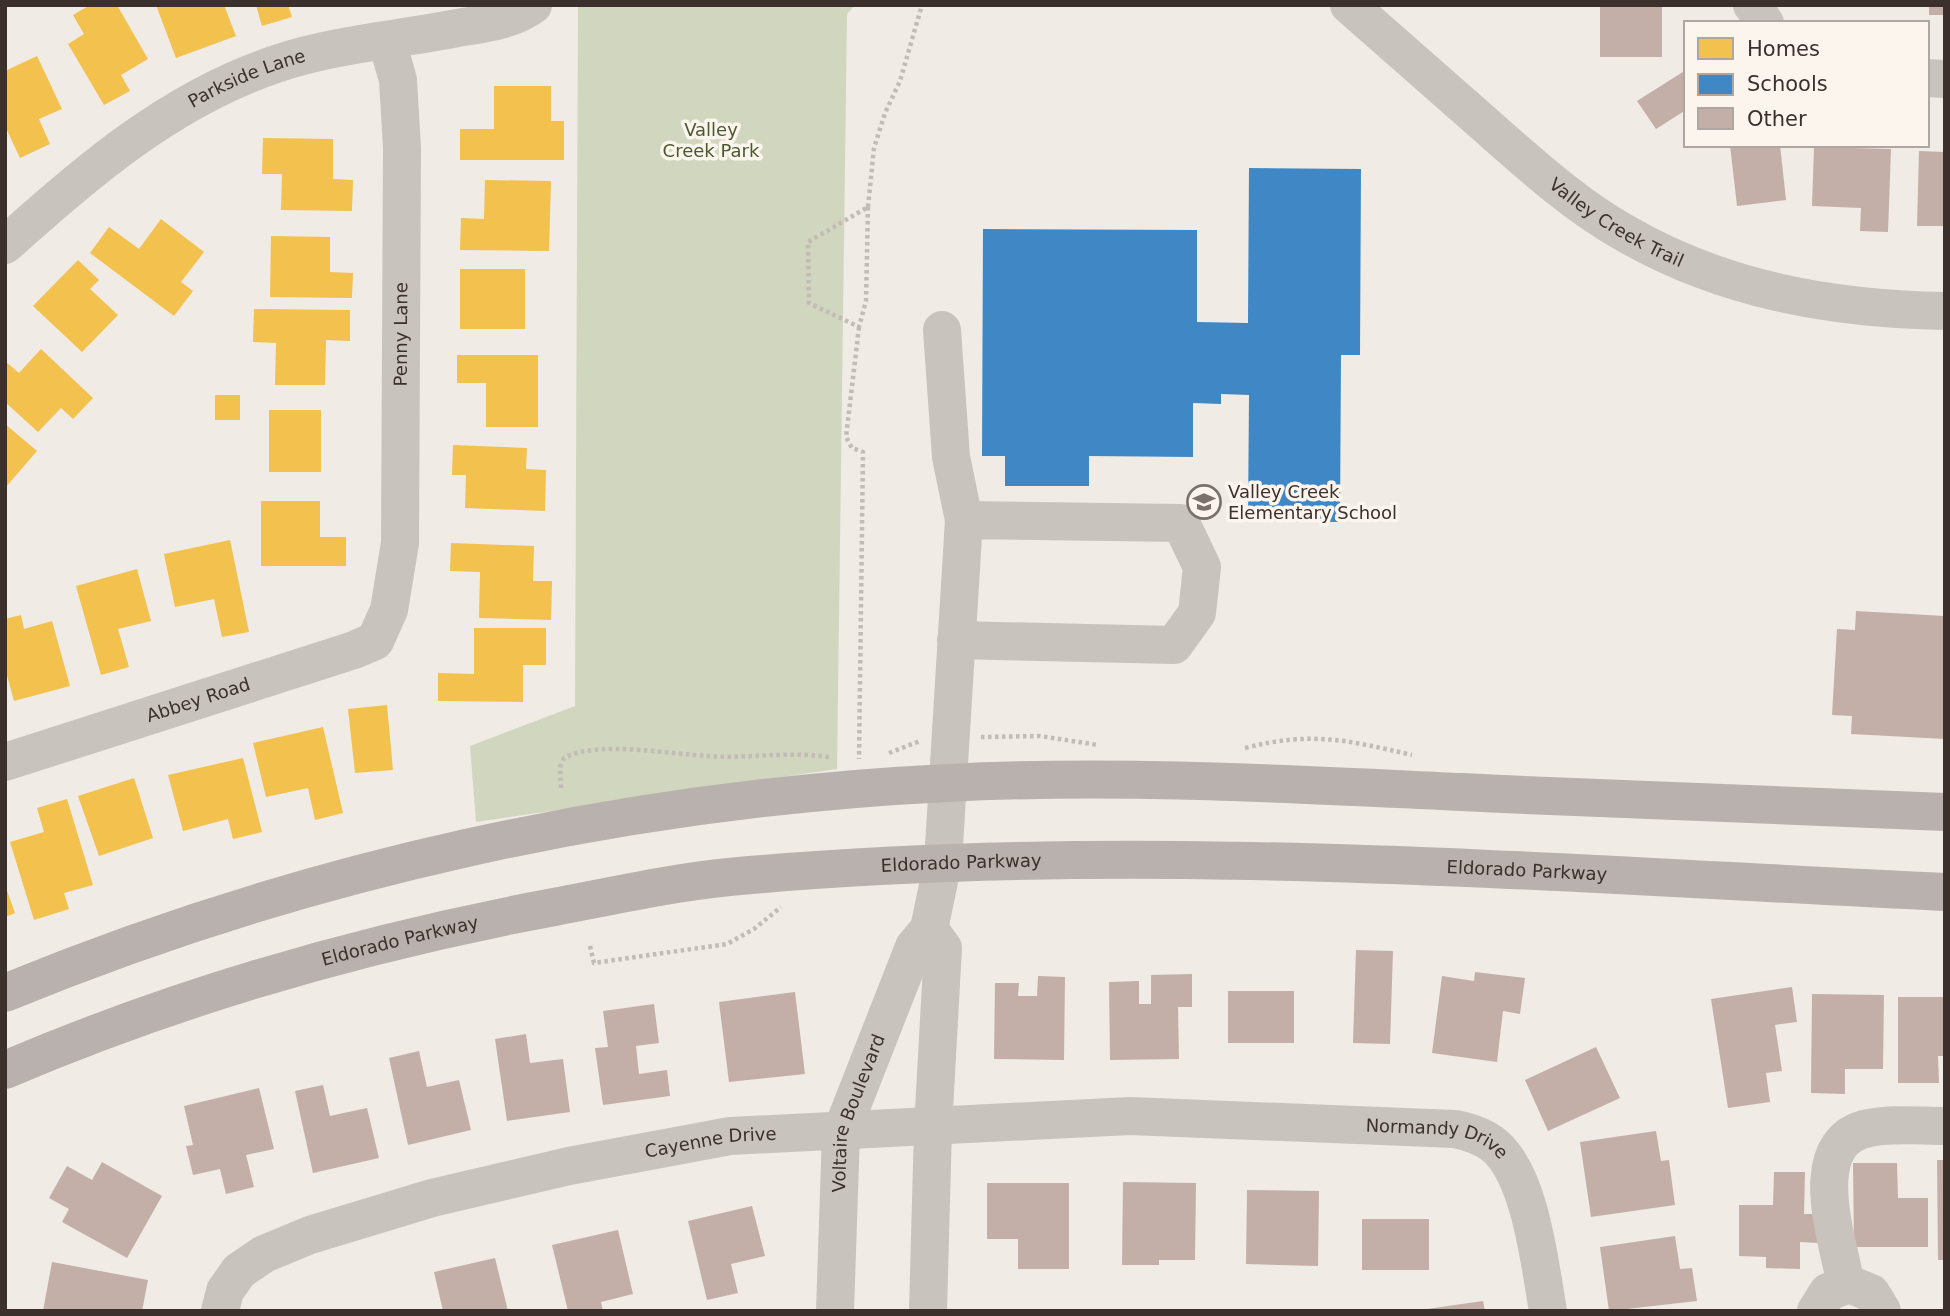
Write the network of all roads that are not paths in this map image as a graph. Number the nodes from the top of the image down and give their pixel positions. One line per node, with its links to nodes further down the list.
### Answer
1 (533, 5): 5 (street, Parkside Lane)
2 (1349, 5): 7 (street, Valley Creek Trail)
3 (1752, 5): 4 (street)
4 (1764, 21)
5 (387, 41): 6 (street, Parkside Lane); 10 (street, Penny Lane)
6 (5, 246)
7 (1945, 311)
8 (942, 330): 9 (street, Voltaire Boulevard)
9 (964, 520): 11 (street, Voltaire Boulevard); 11 (street)
10 (381, 625): 12 (street, Abbey Road)
11 (956, 640): 13 (street, Voltaire Boulevard)
12 (5, 762)
13 (948, 783): 14 (main road); 15 (street, Voltaire Boulevard); 18 (main road)
14 (1945, 812)
15 (943, 862): 16 (main road, Eldorado Parkway); 17 (street, Voltaire Boulevard); 19 (main road, Eldorado Parkway)
16 (1945, 891)
17 (929, 929): 22 (street); 23 (street, Voltaire Boulevard)
18 (5, 993)
19 (5, 1070)
20 (1246, 1121): 22 (street, Cayenne Drive); 28 (street, Normandy Drive)
21 (1945, 1126): 24 (street)
22 (933, 1128): 23 (street, Cayenne Drive); 27 (street)
23 (841, 1133): 25 (street, Cayenne Drive); 26 (street, Voltaire Boulevard)
24 (1846, 1285): 29 (street); 30 (street)
25 (220, 1311)
26 (835, 1311)
27 (928, 1311)
28 (1548, 1311)
29 (1816, 1311)
30 (1882, 1311)

